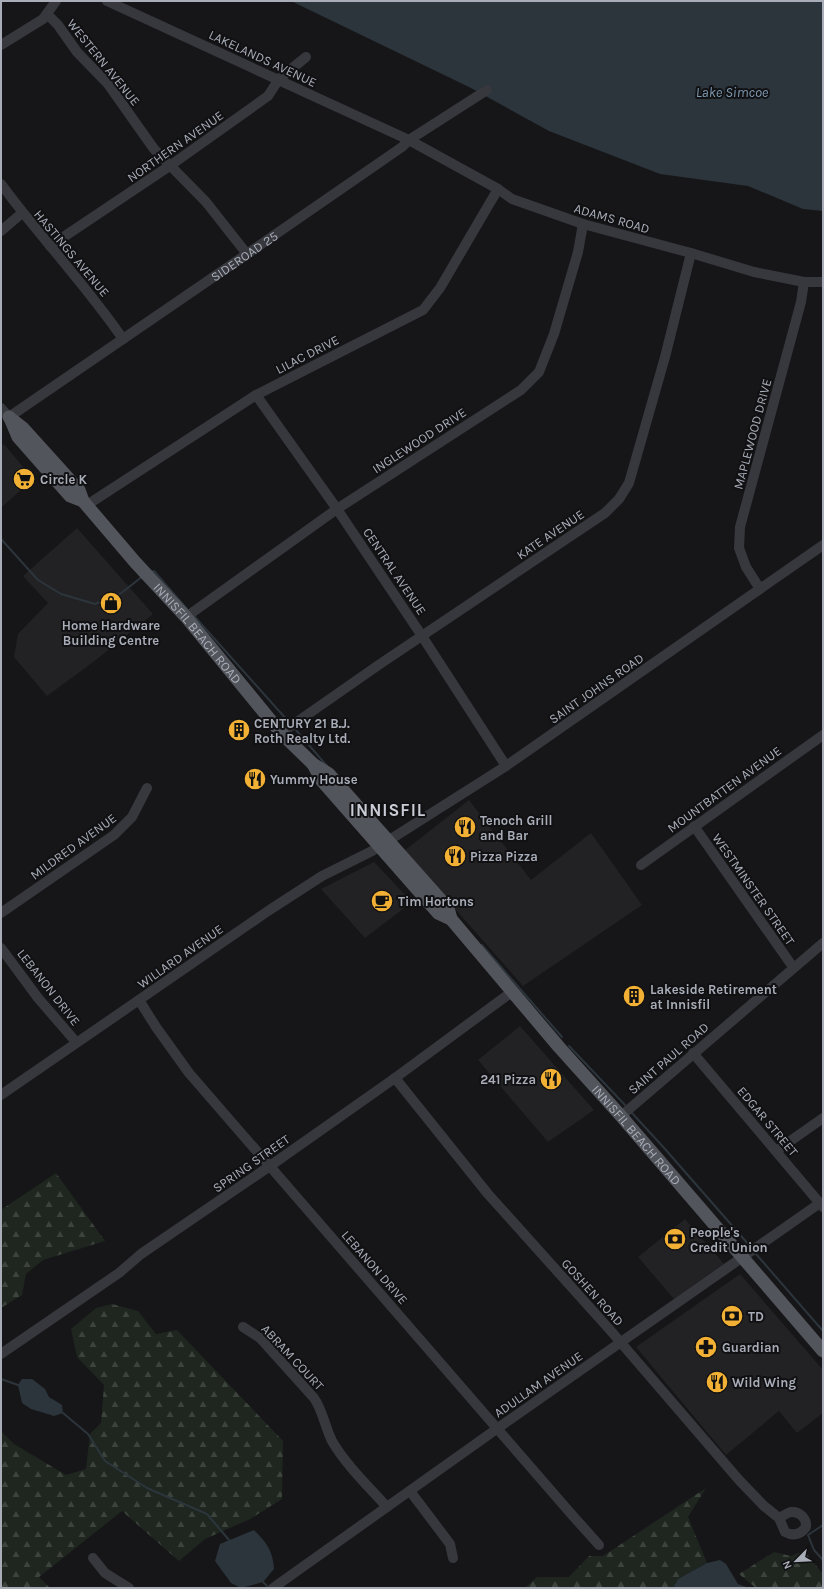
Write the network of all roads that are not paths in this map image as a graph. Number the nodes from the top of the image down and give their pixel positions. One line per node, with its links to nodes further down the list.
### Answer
1 (56, 1): 3 (street)
2 (107, 1): 6 (street, LAKELANDS AVENUE)
3 (47, 14): 4 (street); 9 (street, WESTERN AVENUE)
4 (1, 45)
5 (306, 57): 6 (street, NORTHERN AVENUE)
6 (279, 79): 8 (street, LAKELANDS AVENUE); 9 (street, NORTHERN AVENUE)
7 (487, 90): 8 (street, SIDEROAD 25)
8 (409, 140): 11 (street, ADAMS ROAD); 17 (street, SIDEROAD 25)
9 (171, 165): 15 (street, NORTHERN AVENUE); 17 (street, WESTERN AVENUE)
10 (1, 184): 12 (street, HASTINGS AVENUE)
11 (498, 189): 13 (street, ADAMS ROAD); 21 (street, LILAC DRIVE)
12 (22, 212): 14 (street); 15 (street, HASTINGS AVENUE)
13 (583, 224): 16 (street, ADAMS ROAD); 24 (street, INGLEWOOD DRIVE)
14 (1, 231)
15 (50, 246): 20 (street, HASTINGS AVENUE)
16 (691, 253): 18 (street, ADAMS ROAD); 28 (street, KATE AVENUE)
17 (247, 254): 20 (street, SIDEROAD 25)
18 (804, 282): 19 (street, ADAMS ROAD); 26 (street, MAPLEWOOD DRIVE)
19 (823, 282)
20 (123, 339): 22 (street, SIDEROAD 25)
21 (256, 395): 23 (street, LILAC DRIVE); 24 (street, CENTRAL AVENUE)
22 (4, 416): 23 (main road, INNISFIL BEACH ROAD)
23 (85, 503): 27 (main road, INNISFIL BEACH ROAD)
24 (337, 509): 27 (street, INGLEWOOD DRIVE); 28 (street, CENTRAL AVENUE)
25 (823, 545): 26 (street, SAINT JOHNS ROAD)
26 (760, 589): 31 (street, SAINT JOHNS ROAD)
27 (186, 617): 29 (main road, INNISFIL BEACH ROAD)
28 (422, 636): 29 (street, KATE AVENUE); 31 (street, CENTRAL AVENUE)
29 (281, 733): 34 (main road, INNISFIL BEACH ROAD)
30 (823, 735): 33 (street, MOUNTBATTEN AVENUE)
31 (506, 766): 34 (street, SAINT JOHNS ROAD)
32 (146, 788): 36 (street, MILDRED AVENUE)
33 (694, 826): 35 (street, MOUNTBATTEN AVENUE); 39 (street, WESTMINSTER STREET)
34 (384, 843): 40 (main road, INNISFIL BEACH ROAD); 41 (street, WILLARD AVENUE)
35 (641, 865)
36 (1, 913)
37 (823, 943): 39 (street, SAINT PAUL ROAD)
38 (1, 948): 42 (street, LEBANON DRIVE)
39 (793, 967): 43 (street, SAINT PAUL ROAD)
40 (513, 991): 44 (street, SPRING STREET); 46 (main road, INNISFIL BEACH ROAD)
41 (139, 1000): 42 (street, WILLARD AVENUE); 49 (street, LEBANON DRIVE)
42 (76, 1042): 45 (street, WILLARD AVENUE)
43 (693, 1053): 46 (street, SAINT PAUL ROAD); 48 (street, EDGAR STREET)
44 (395, 1078): 49 (street, SPRING STREET); 53 (street, GOSHEN ROAD)
45 (1, 1095)
46 (621, 1116): 51 (main road, INNISFIL BEACH ROAD)
47 (823, 1118): 48 (street)
48 (776, 1151): 50 (street, EDGAR STREET)
49 (270, 1166): 55 (street, SPRING STREET); 56 (street, LEBANON DRIVE)
50 (822, 1205): 51 (street, ADULLAM AVENUE)
51 (742, 1257): 53 (street, ADULLAM AVENUE); 54 (main road, INNISFIL BEACH ROAD)
52 (243, 1326): 58 (street, ABRAM COURT)
53 (620, 1342): 56 (street, ADULLAM AVENUE); 59 (street, GOSHEN ROAD)
54 (823, 1351)
55 (1, 1354)
56 (498, 1428): 57 (street, ADULLAM AVENUE); 60 (street, LEBANON DRIVE)
57 (410, 1491): 58 (street, ADULLAM AVENUE); 62 (street)
58 (387, 1507): 64 (street, ADULLAM AVENUE)
59 (778, 1518)
60 (599, 1545)
61 (93, 1558): 63 (street)
62 (454, 1558)
63 (129, 1588)
64 (273, 1588)

